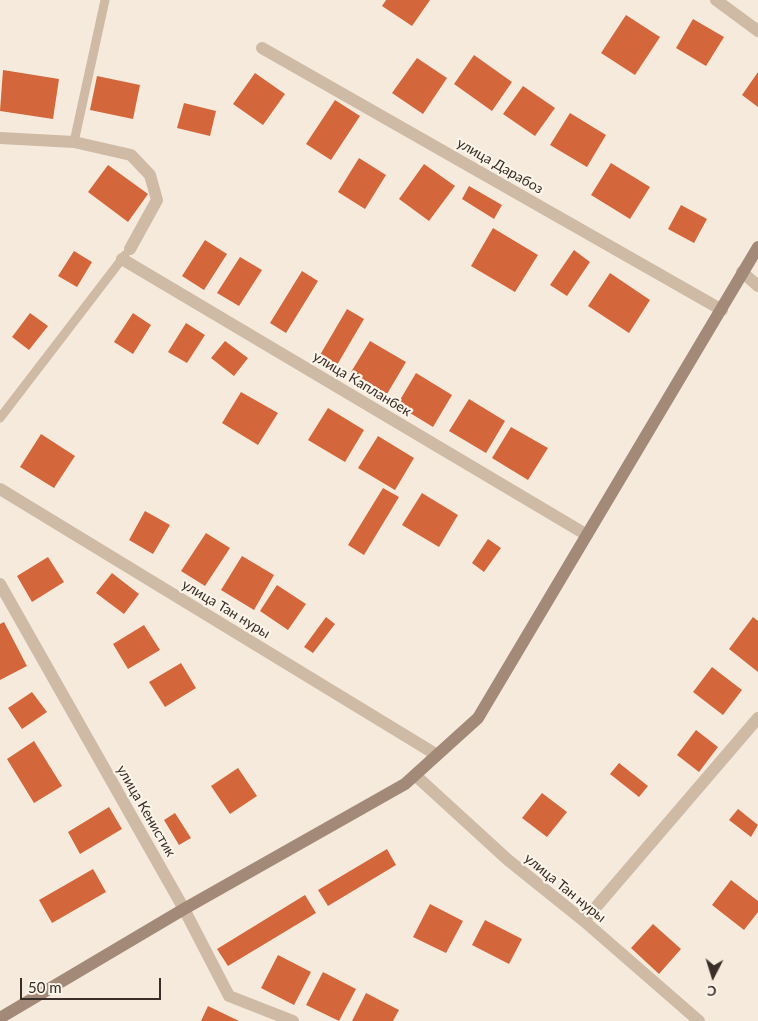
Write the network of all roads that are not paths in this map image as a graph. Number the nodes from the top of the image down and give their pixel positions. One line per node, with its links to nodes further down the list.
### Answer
1 (105, 0): 6 (lane)
2 (716, 0): 3 (street)
3 (758, 31)
4 (262, 48): 11 (street, улица Дарабоз)
5 (0, 138): 6 (street)
6 (74, 142): 8 (street)
7 (758, 246): 9 (street)
8 (126, 254): 12 (lane); 14 (street, улица Капланбек)
9 (742, 272): 10 (street); 11 (street)
10 (758, 286)
11 (722, 310): 14 (street)
12 (0, 418)
13 (0, 489): 17 (street, улица Тан нуры)
14 (587, 535): 17 (street)
15 (0, 584): 19 (street, улица Кенистик)
16 (758, 718): 20 (street)
17 (437, 755): 18 (street)
18 (415, 775): 19 (street); 20 (street, улица Тан нуры)
19 (184, 909): 21 (street); 22 (street, улица Кенистик)
20 (584, 921): 23 (street, улица Тан нуры)
21 (0, 1018)
22 (293, 1021)
23 (699, 1021)

